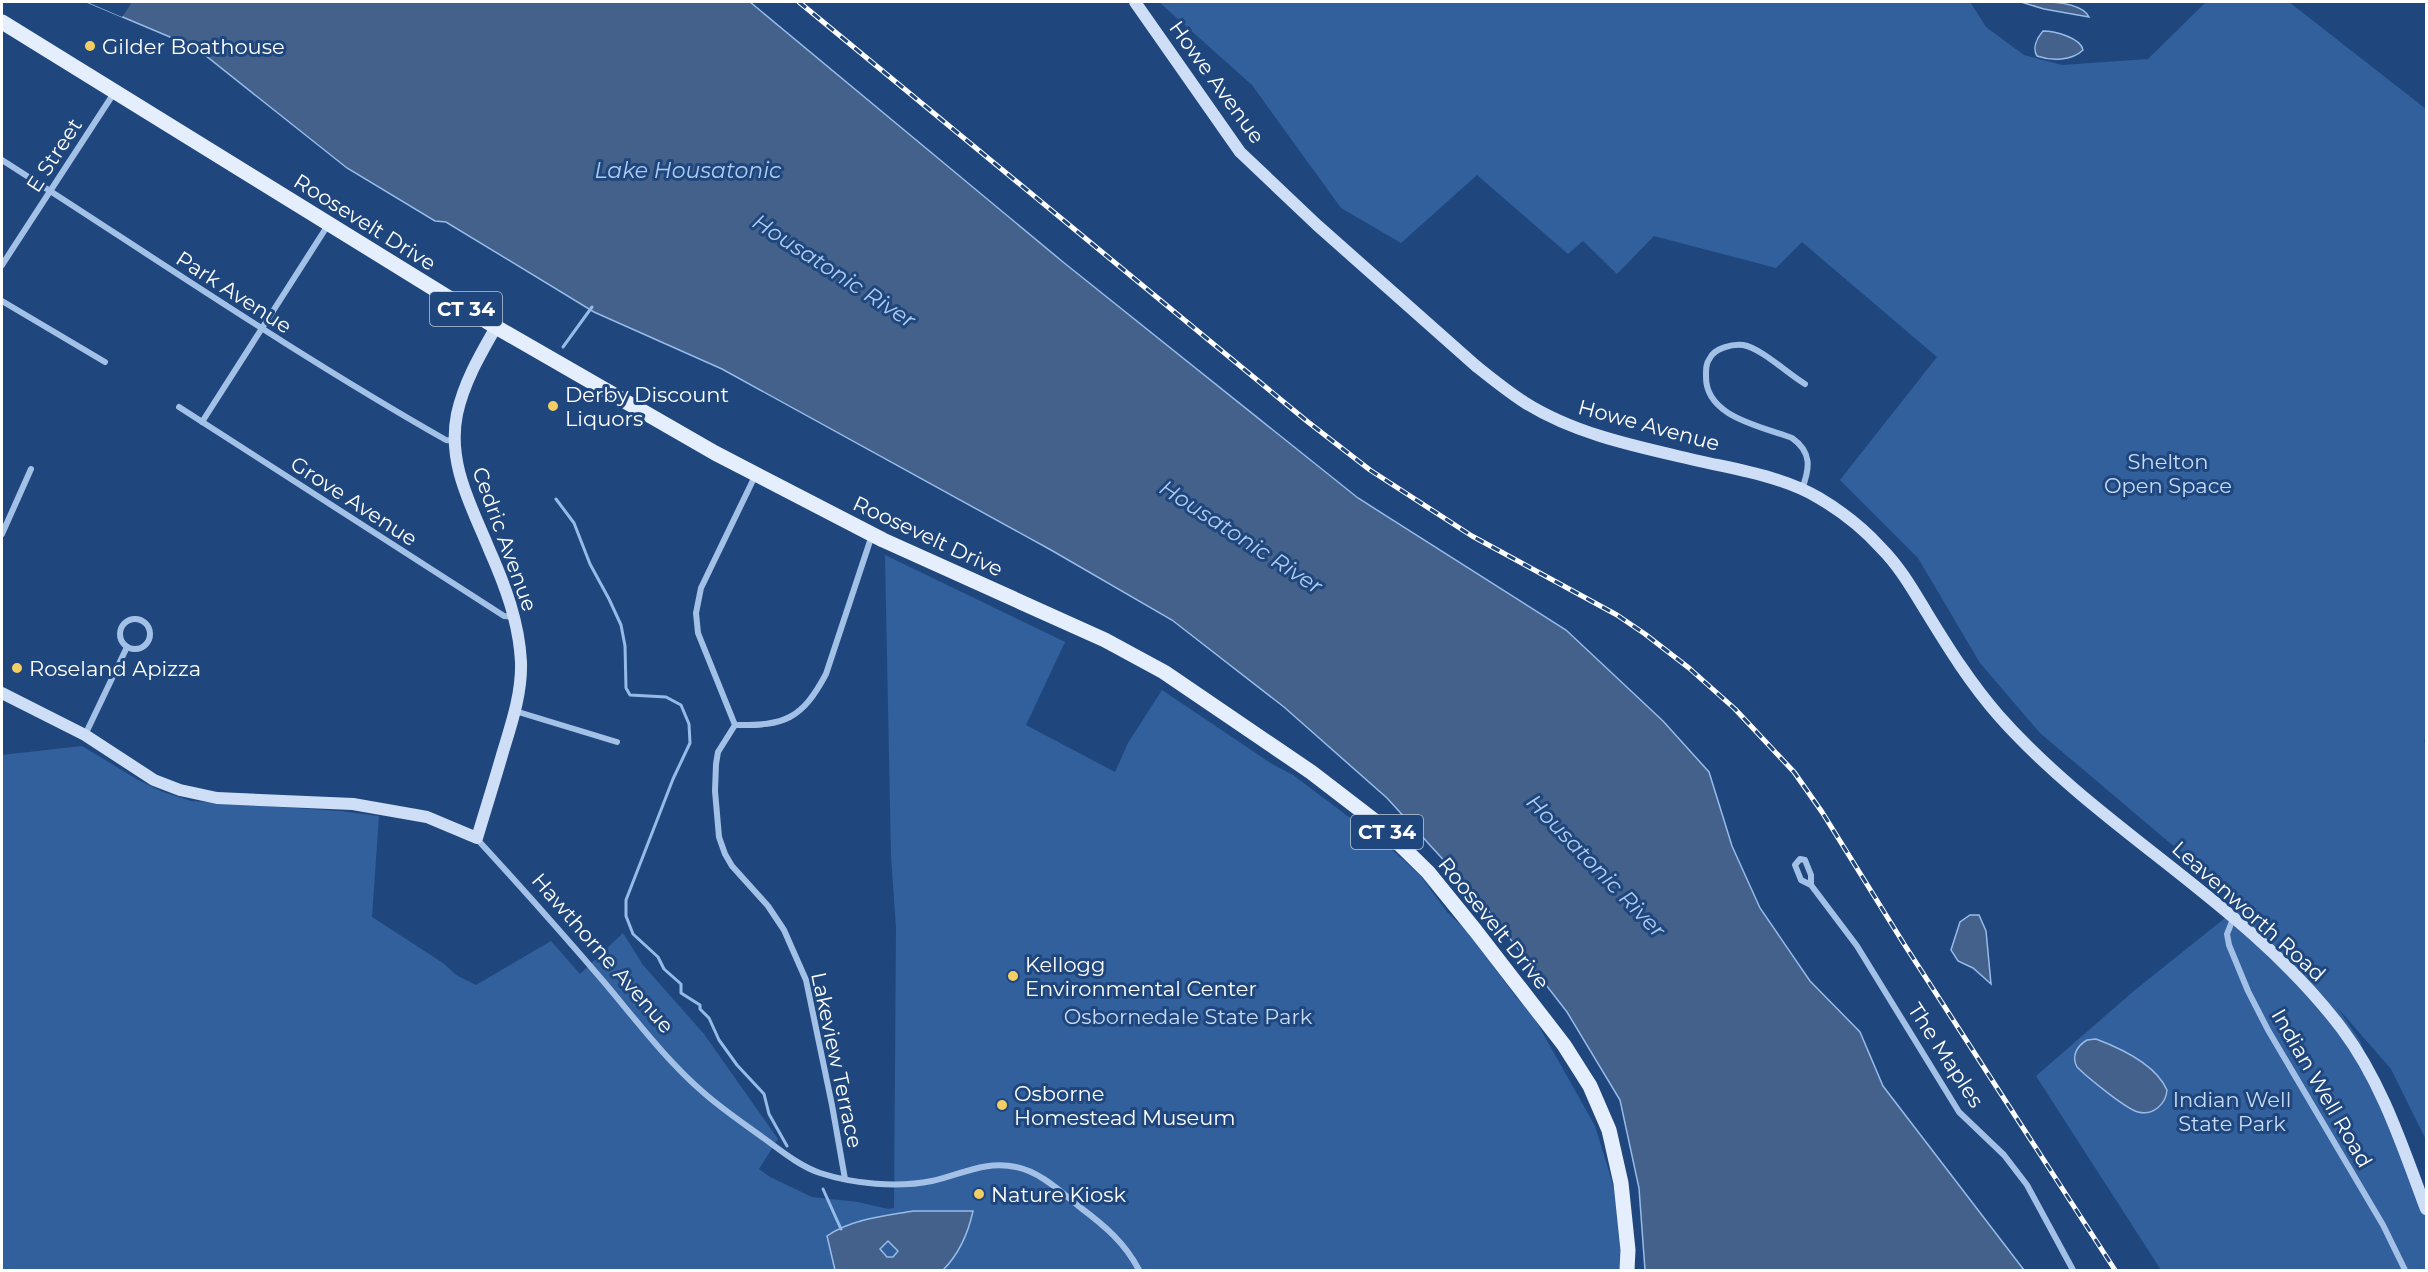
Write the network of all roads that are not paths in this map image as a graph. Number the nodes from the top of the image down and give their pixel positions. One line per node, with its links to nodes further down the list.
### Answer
1 (1135, 2): 18 (main road, Howe Avenue)
2 (2, 22): 3 (main road, Roosevelt Drive / CT 34)
3 (114, 92): 5 (street, E Street); 6 (main road, Roosevelt Drive / CT 34)
4 (2, 159): 5 (street, Park Avenue)
5 (50, 190): 7 (street, E Street); 10 (street, Park Avenue)
6 (328, 225): 9 (main road, Roosevelt Drive / CT 34); 10 (street)
7 (2, 265)
8 (2, 301): 11 (street)
9 (496, 327): 15 (main road, Cedric Avenue); 17 (main road, Roosevelt Drive / CT 34)
10 (261, 330): 14 (street); 15 (street, Park Avenue)
11 (105, 362)
12 (1805, 384): 18 (street)
13 (178, 407): 14 (street, Grove Avenue)
14 (202, 422): 21 (street, Grove Avenue)
15 (454, 441): 21 (main road, Cedric Avenue)
16 (31, 469): 19 (street)
17 (756, 474): 20 (main road, Roosevelt Drive / CT 34); 25 (street)
18 (1802, 490): 28 (main road, Howe Avenue)
19 (2, 534)
20 (872, 534): 25 (street); 35 (main road, Roosevelt Drive / CT 34)
21 (515, 617): 24 (main road, Cedric Avenue)
22 (127, 647): 22 (street); 26 (street)
23 (2, 693): 26 (main road, Hawthorne Avenue)
24 (515, 711): 27 (street); 29 (main road, Cedric Avenue)
25 (735, 725): 32 (street, Lakeview Terrace)
26 (85, 735): 29 (main road, Hawthorne Avenue)
27 (617, 742)
28 (2053, 770): 31 (main road, Leavenworth Road)
29 (477, 838): 32 (street, Hawthorne Avenue)
30 (1811, 885): 36 (street, The Maples)
31 (2233, 919): 33 (main road, Leavenworth Road); 37 (street, Indian Well Road)
32 (845, 1179): 34 (street, Hawthorne Avenue)
33 (2427, 1209)
34 (1139, 1270)
35 (1627, 1270)
36 (2073, 1270)
37 (2405, 1270)

